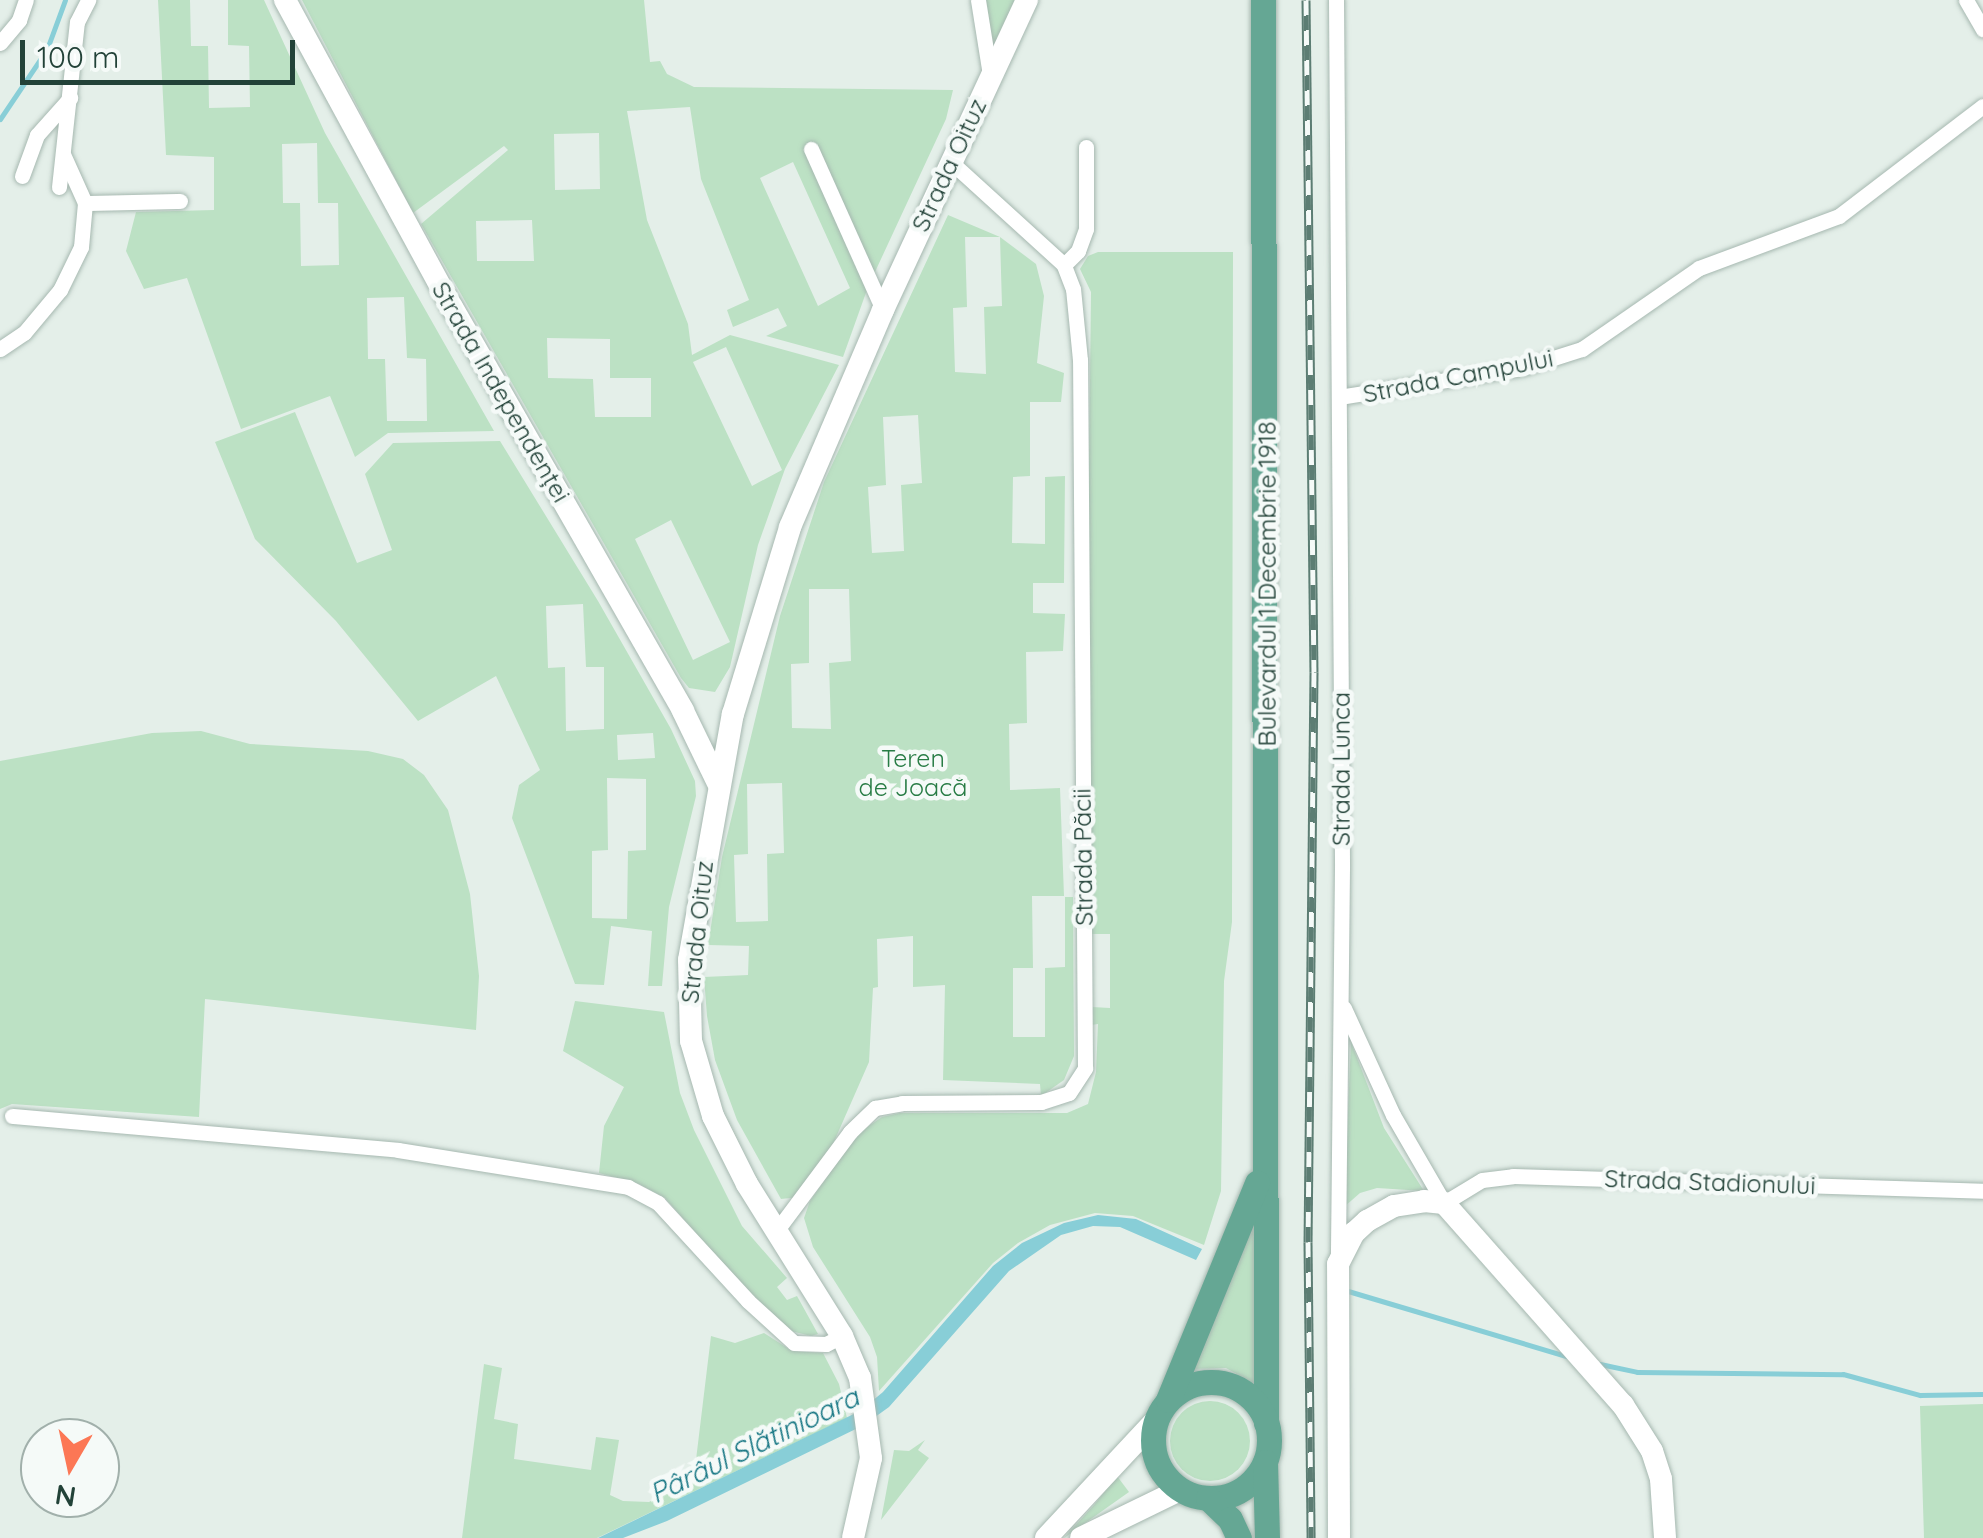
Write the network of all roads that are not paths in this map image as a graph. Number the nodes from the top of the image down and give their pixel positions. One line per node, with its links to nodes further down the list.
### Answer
1 (26, 0): 10 (street)
2 (88, 0): 12 (street)
3 (285, 0): 26 (street, Strada Independenței)
4 (978, 0): 11 (street, Strada Oituz)
5 (1027, 0): 11 (street, Strada Oituz)
6 (1263, 0): 31 (main road, Bulevardul 1 Decembrie 1918)
7 (1336, 0): 25 (street, Strada Lunca)
8 (1966, 0): 9 (street)
9 (1983, 30)
10 (0, 43)
11 (990, 75): 17 (street, Strada Oituz)
12 (70, 98): 16 (street); 18 (street)
13 (1983, 106): 25 (street, Strada Campului)
14 (1086, 146): 22 (street)
15 (812, 149): 23 (street)
16 (63, 154): 19 (street); 21 (street)
17 (951, 162): 22 (street); 23 (street, Strada Oituz)
18 (22, 176)
19 (59, 187)
20 (180, 202): 21 (street)
21 (85, 203): 24 (street)
22 (1064, 264): 34 (street, Strada Păcii)
23 (883, 310): 27 (street, Strada Oituz)
24 (0, 348)
25 (1339, 397): 29 (street, Strada Lunca)
26 (683, 712): 27 (street); 28 (street, Strada Independenței)
27 (733, 714): 28 (street, Strada Oituz)
28 (718, 783): 34 (street, Strada Oituz)
29 (1342, 1005): 33 (street); 35 (street, Strada Lunca)
30 (12, 1116): 36 (street)
31 (1263, 1169): 37 (main road, Bulevardul 1 Decembrie 1918); 38 (main road, Bulevardul 1 Decembrie 1918)
32 (1983, 1191): 33 (street, Strada Stadionului)
33 (1444, 1203): 35 (street); 48 (street)
34 (777, 1230): 36 (street, Strada Oituz)
35 (1338, 1264): 47 (street, Strada Lunca)
36 (842, 1336): 42 (street, Strada Oituz)
37 (1162, 1410): 38 (main road); 40 (main road); 43 (street)
38 (1266, 1422): 39 (main road)
39 (1264, 1462): 41 (main road); 46 (main road)
40 (1180, 1490): 41 (main road); 44 (street)
41 (1208, 1498): 45 (main road)
42 (853, 1538)
43 (1046, 1538)
44 (1081, 1538)
45 (1239, 1538)
46 (1267, 1538)
47 (1339, 1538)
48 (1664, 1538)

